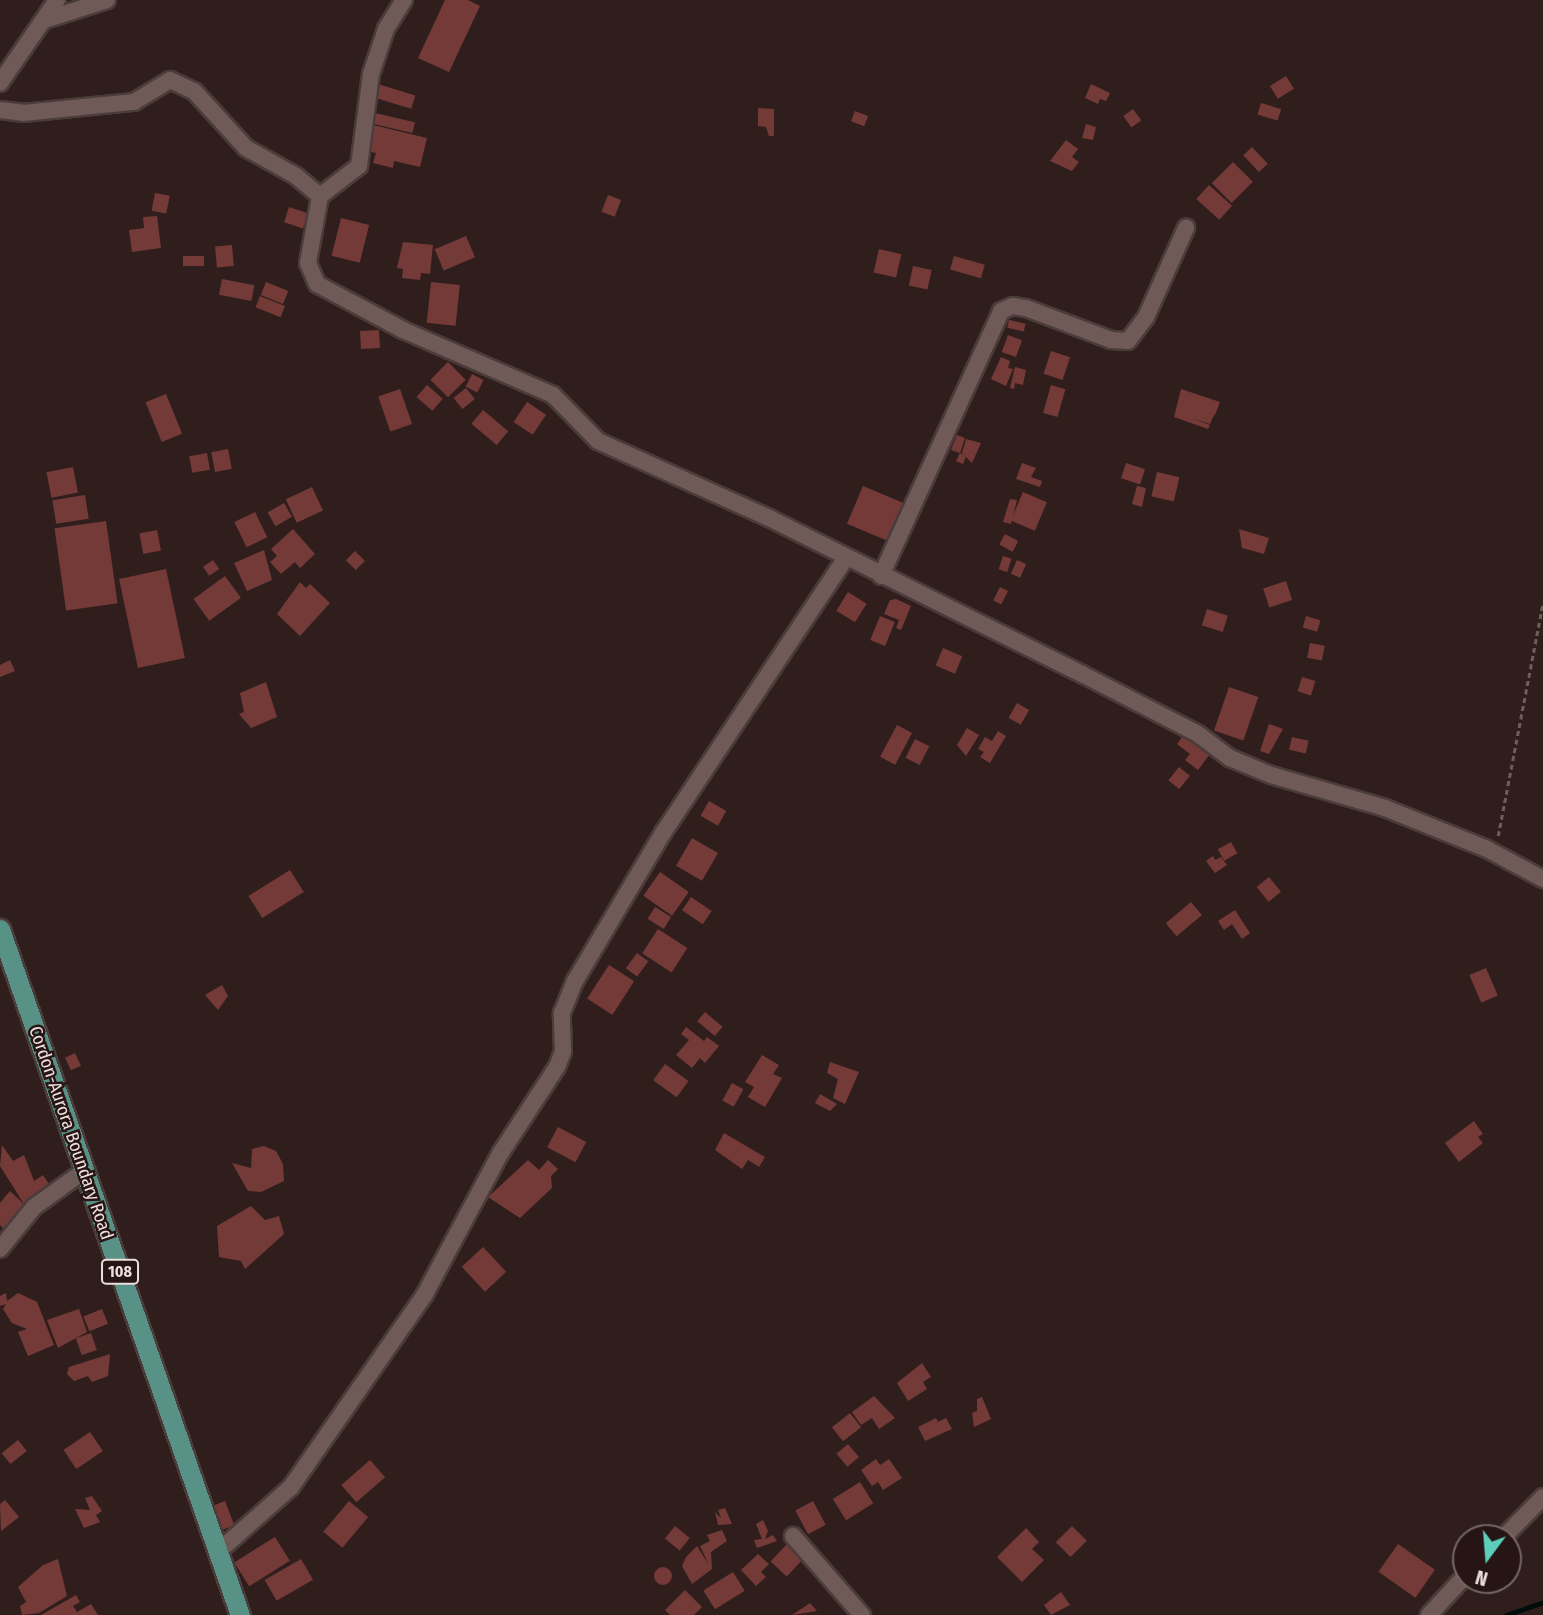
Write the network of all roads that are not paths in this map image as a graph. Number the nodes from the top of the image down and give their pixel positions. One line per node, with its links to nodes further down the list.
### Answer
1 (57, 0): 4 (street)
2 (107, 0): 4 (street)
3 (404, 0): 7 (street)
4 (45, 20): 5 (street)
5 (0, 83)
6 (0, 110): 7 (street)
7 (320, 196): 9 (street)
8 (1186, 228): 10 (street)
9 (846, 558): 10 (street); 18 (street)
10 (881, 576): 11 (street)
11 (1543, 879)
12 (0, 929): 13 (main road, Cordon-Aurora Boundary Road / 108)
13 (83, 1171): 14 (street); 18 (main road, Cordon-Aurora Boundary Road / 108)
14 (0, 1249)
15 (1543, 1497): 16 (street)
16 (1517, 1524)
17 (793, 1536): 21 (street)
18 (219, 1551): 20 (main road, Cordon-Aurora Boundary Road / 108)
19 (1452, 1590): 22 (street)
20 (240, 1615)
21 (862, 1615)
22 (1429, 1615)

